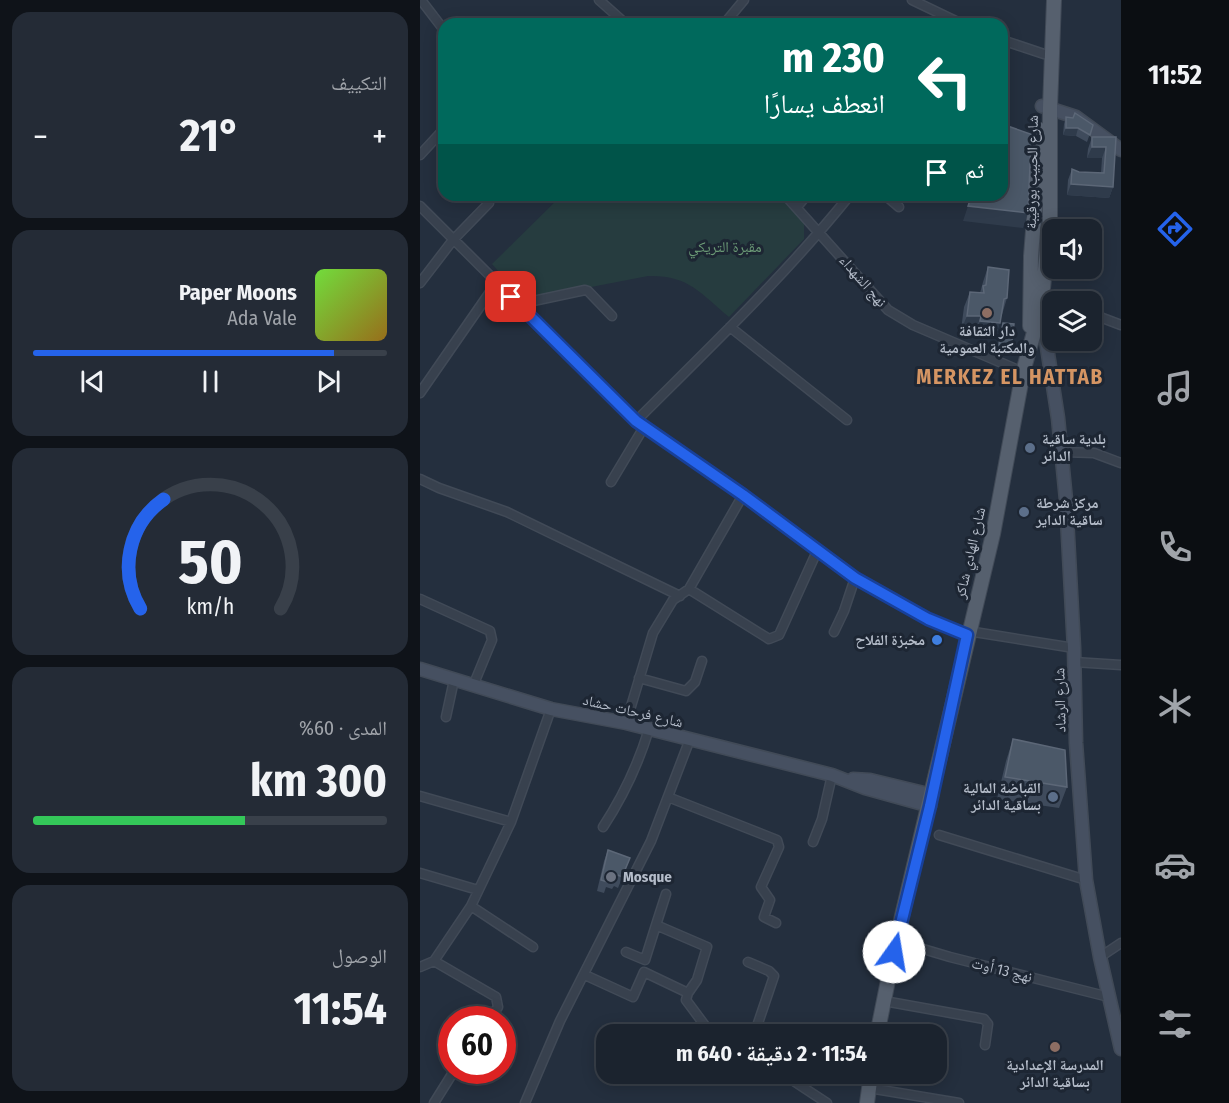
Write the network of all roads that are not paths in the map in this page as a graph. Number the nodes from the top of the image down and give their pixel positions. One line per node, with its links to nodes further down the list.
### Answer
1 (421, 0): 10 (street)
2 (599, 0): 7 (street)
3 (744, 0): 8 (street)
4 (912, 0): 9 (street)
5 (1046, 0): 12 (main road, شارع الحبيب بورقيبة)
6 (1054, 0): 13 (main road, شارع الحبيب بورقيبة)
7 (619, 18)
8 (729, 18)
9 (950, 18)
10 (438, 22)
11 (1008, 42): 12 (street)
12 (1044, 54): 13 (main road, شارع الحبيب بورقيبة)
13 (1046, 107): 15 (street); 29 (main road, شارع الحبيب بورقيبة); 29 (main road, شارع الحبيب بورقيبة)
14 (438, 135): 16 (street)
15 (1121, 150)
16 (420, 154)
17 (790, 201): 22 (street, نهج الشهداء)
18 (802, 201): 22 (street)
19 (845, 201): 25 (street)
20 (892, 201): 23 (street)
21 (489, 203): 26 (street)
22 (796, 207): 25 (street, نهج الشهداء)
23 (899, 207)
24 (421, 211): 26 (street)
25 (820, 232): 37 (street); 40 (street, نهج الشهداء)
26 (453, 240): 27 (street); 28 (street)
27 (497, 282): 31 (street); 41 (street)
28 (420, 283)
29 (1038, 300): 30 (street); 34 (main road, شارع الحبيب بورقيبة); 35 (street, شارع الرشاد)
30 (1042, 300)
31 (519, 304): 32 (street); 43 (street)
32 (612, 316)
33 (1102, 318): 36 (street)
34 (1033, 320): 38 (street, شارع الرشاد); 40 (main road, شارع الحبيب بورقيبة)
35 (1042, 322)
36 (1121, 326)
37 (730, 327): 42 (street); 43 (street)
38 (1042, 339)
39 (1047, 351): 44 (street, شارع الرشاد)
40 (1023, 372): 55 (main road, شارع الهادي شاكر)
41 (420, 393)
42 (847, 420)
43 (640, 424): 47 (street); 48 (street)
44 (1062, 452): 45 (street); 56 (street, شارع الرشاد)
45 (1121, 464)
46 (420, 479): 52 (street)
47 (611, 482)
48 (743, 495): 49 (street); 51 (street)
49 (818, 549): 50 (street); 51 (street)
50 (855, 578): 54 (street); 55 (street)
51 (690, 589): 52 (street)
52 (680, 596): 61 (street)
53 (420, 599): 63 (street)
54 (834, 632)
55 (968, 633): 56 (street); 72 (main road, شارع الهادي شاكر)
56 (1074, 648): 58 (street, شارع الرشاد)
57 (702, 661): 61 (street)
58 (1074, 662): 59 (street); 78 (street, شارع الرشاد)
59 (1121, 664)
60 (420, 669): 62 (street, شارع فرحات حشاد)
61 (639, 678): 66 (street)
62 (454, 680): 63 (street, شارع فرحات حشاد); 65 (street)
63 (473, 686): 64 (street, شارع فرحات حشاد)
64 (551, 709): 66 (street, شارع فرحات حشاد); 73 (street)
65 (446, 717)
66 (626, 723): 67 (street, شارع فرحات حشاد)
67 (650, 729): 68 (street, شارع فرحات حشاد); 74 (street)
68 (690, 739): 69 (street, شارع فرحات حشاد); 71 (street)
69 (836, 776): 72 (street, شارع فرحات حشاد); 76 (street)
70 (420, 796): 73 (street)
71 (668, 797): 82 (street); 92 (street)
72 (931, 800): 85 (main road, شارع الهادي شاكر)
73 (511, 822): 79 (street)
74 (603, 827)
75 (939, 835): 78 (street)
76 (813, 842)
77 (420, 873): 79 (street)
78 (1086, 880): 88 (street, شارع الرشاد)
79 (478, 890): 81 (street)
80 (666, 894): 83 (street)
81 (471, 906): 86 (street); 89 (street)
82 (776, 923)
83 (656, 925): 87 (street); 93 (street)
84 (1121, 943): 88 (street)
85 (895, 946): 94 (street, نهج 13 أوت); 95 (main road, شارع الهادي شاكر); 99 (main road, شارع الهادي شاكر)
86 (533, 947)
87 (626, 952)
88 (1100, 957): 94 (street, شارع الرشاد)
89 (434, 961): 91 (street); 96 (street)
90 (748, 962): 98 (street)
91 (420, 967)
92 (585, 975): 93 (street); 109 (street)
93 (688, 993): 97 (street)
94 (1109, 997): 102 (street, شارع الرشاد)
95 (884, 1001): 100 (main road, شارع الهادي شاكر); 101 (street)
96 (498, 1006)
97 (704, 1024)
98 (758, 1024)
99 (870, 1024)
100 (879, 1024)
101 (985, 1045)
102 (1121, 1048)
103 (446, 1084): 108 (street)
104 (801, 1084): 110 (street)
105 (861, 1084): 111 (main road)
106 (870, 1084): 107 (main road)
107 (869, 1088): 112 (main road); 113 (street)
108 (434, 1103)
109 (525, 1103)
110 (827, 1103)
111 (858, 1103)
112 (867, 1103)
113 (959, 1103)

